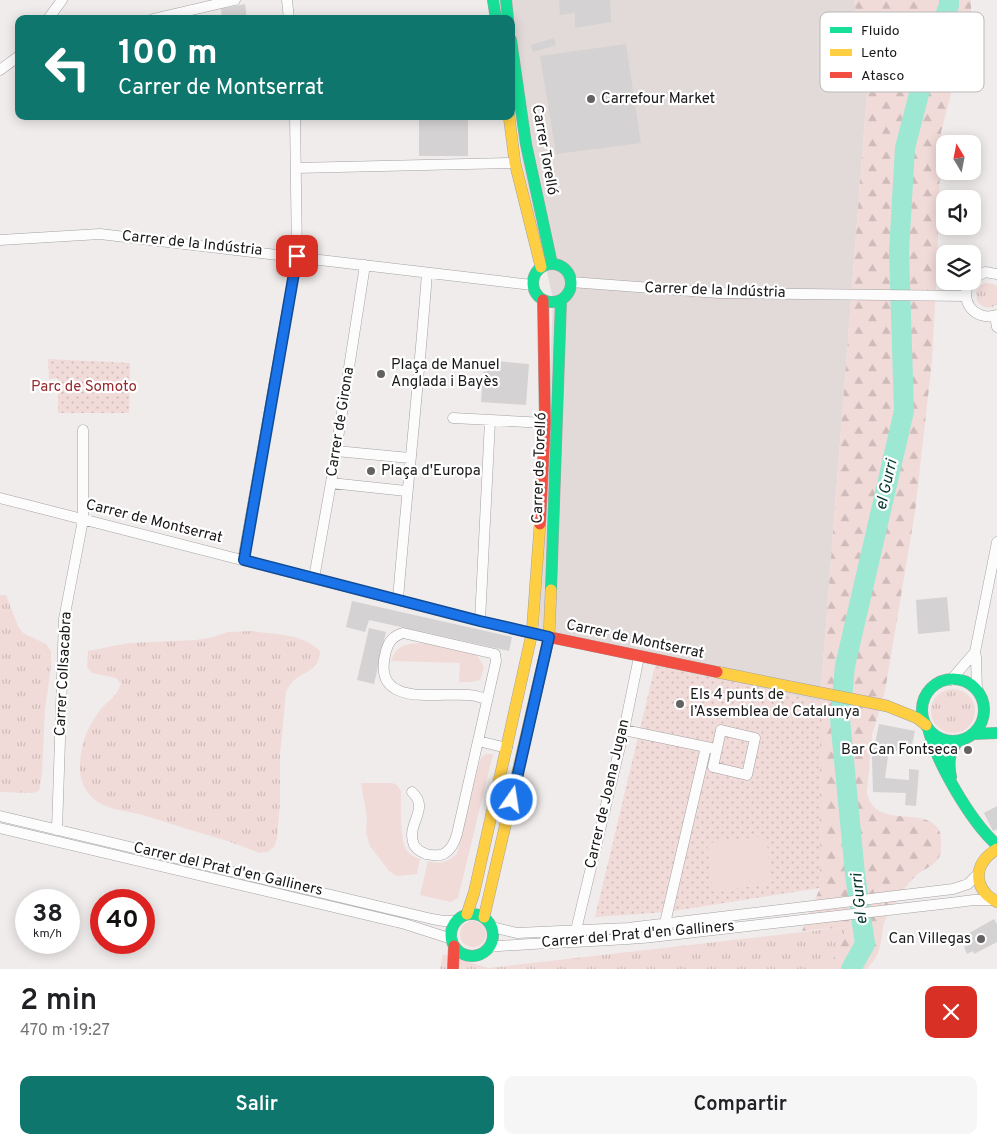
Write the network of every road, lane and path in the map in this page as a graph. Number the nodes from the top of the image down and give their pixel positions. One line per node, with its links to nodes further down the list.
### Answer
1 (62, 0): 6 (street)
2 (235, 0): 7 (street)
3 (287, 0): 8 (street)
4 (493, 0): 9 (street)
5 (506, 0): 10 (street)
6 (51, 15)
7 (170, 15)
8 (289, 15)
9 (495, 15)
10 (508, 15)
11 (15, 58): 13 (street)
12 (515, 68): 20 (street, Carrer Torelló)
13 (0, 70)
14 (296, 120): 17 (street)
15 (509, 120): 16 (street, Carrer Torelló)
16 (516, 162): 17 (street); 22 (street, Carrer Torelló)
17 (296, 168): 19 (street)
18 (0, 240): 19 (street, Carrer de la Indústria)
19 (297, 256): 21 (street, Carrer de la Indústria); 45 (street)
20 (552, 264): 22 (street); 26 (street)
21 (365, 265): 23 (street, Carrer de la Indústria); 38 (street, Carrer de Girona)
22 (540, 267): 27 (street)
23 (428, 273): 27 (street, Carrer de la Indústria); 39 (street)
24 (981, 274): 25 (street)
25 (997, 274)
26 (571, 282): 29 (street, Carrer de la Indústria); 31 (street)
27 (532, 285): 30 (street)
28 (966, 290): 29 (street)
29 (966, 296): 32 (street)
30 (543, 300): 31 (street); 36 (street, Carrer de Torelló)
31 (561, 300): 50 (street, Carrer de Torelló)
32 (996, 316): 33 (street)
33 (997, 327)
34 (453, 418): 35 (street)
35 (490, 421): 36 (street); 48 (street)
36 (545, 423): 49 (street, Carrer de Torelló)
37 (83, 430): 43 (street, Carrer Collsacabra)
38 (336, 451): 39 (street); 40 (street, Carrer de Girona)
39 (410, 458): 41 (street)
40 (331, 483): 41 (street); 46 (street, Carrer de Girona)
41 (406, 491): 47 (street)
42 (0, 498): 43 (street, Carrer de Montserrat)
43 (83, 520): 45 (street, Carrer de Montserrat); 73 (street, Carrer Collsacabra)
44 (997, 542): 51 (street)
45 (244, 560): 46 (street, Carrer de Montserrat)
46 (314, 578): 47 (street, Carrer de Montserrat)
47 (398, 599): 48 (street, Carrer de Montserrat)
48 (480, 621): 49 (street, Carrer de Montserrat)
49 (532, 633): 50 (street, Carrer de Montserrat); 67 (street, Carrer de Torelló)
50 (549, 637): 52 (street, Carrer de Montserrat); 81 (street, Carrer de Torelló)
51 (974, 652): 53 (street); 54 (street)
52 (639, 657): 58 (street, Carrer de Montserrat); 61 (street, Carrer de Joana Jugan)
53 (951, 680): 54 (street); 55 (street)
54 (977, 691): 57 (street)
55 (926, 695): 58 (street, Carrer de Montserrat); 60 (street)
56 (487, 699): 56 (street); 64 (street)
57 (983, 705): 59 (street); 63 (street)
58 (885, 706): 60 (street, Carrer de Montserrat)
59 (997, 714)
60 (927, 727): 65 (street); 69 (street)
61 (624, 730): 66 (street); 85 (street, Carrer de Joana Jugan)
62 (997, 733): 63 (street)
63 (973, 734): 65 (street)
64 (478, 741): 67 (street); 70 (street)
65 (958, 741): 69 (street)
66 (706, 747): 68 (street); 83 (street)
67 (507, 748): 80 (street, Carrer de Torelló)
68 (717, 749): 68 (street)
69 (952, 781): 74 (street)
70 (412, 792)
71 (0, 816): 73 (street, Carrer del Prat d'en Galliners)
72 (0, 828): 86 (street, Carrer del Prat d'en Galliners)
73 (58, 830): 82 (street, Carrer del Prat d'en Galliners)
74 (982, 832): 75 (street); 77 (street)
75 (997, 845)
76 (997, 849): 77 (street)
77 (984, 858): 78 (street)
78 (978, 874): 79 (street); 83 (street, Carrer del Prat d'en Galliners)
79 (995, 901): 87 (street, Carrer del Prat d'en Galliners)
80 (467, 914): 81 (street); 82 (street)
81 (484, 917): 84 (street)
82 (457, 921): 86 (street)
83 (665, 923): 85 (street, Carrer del Prat d'en Galliners)
84 (492, 927): 85 (street, Carrer del Prat d'en Galliners); 87 (street)
85 (576, 930)
86 (453, 942): 88 (street); 89 (street)
87 (489, 947): 88 (street)
88 (472, 956): 90 (street)
89 (453, 969)
90 (459, 969)

